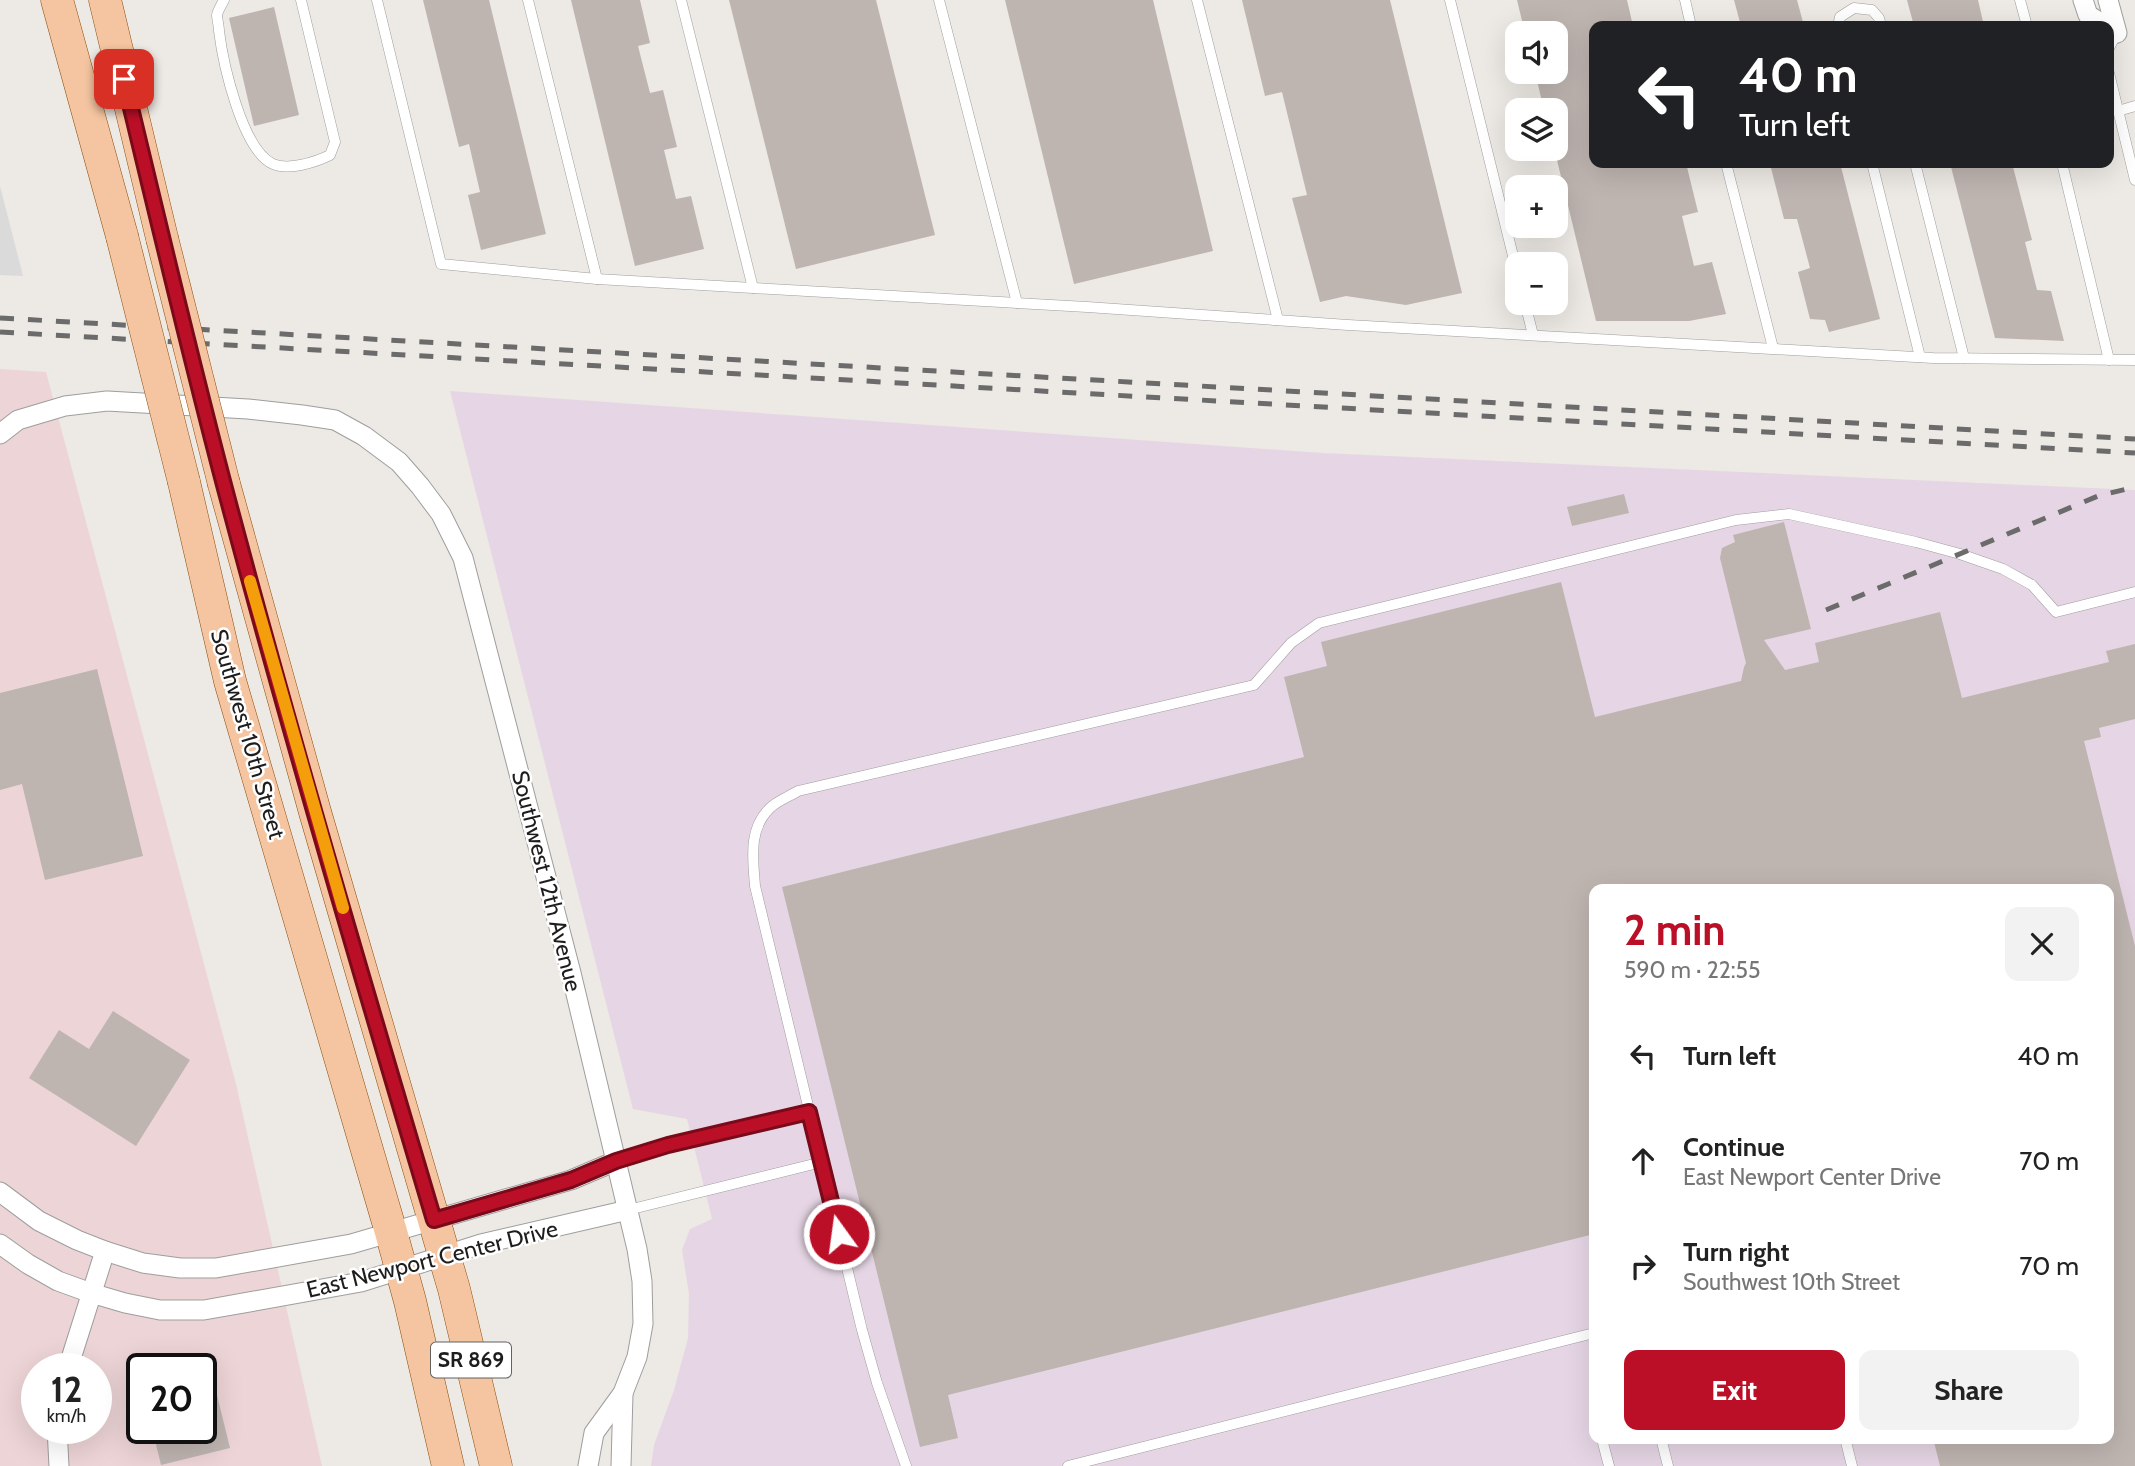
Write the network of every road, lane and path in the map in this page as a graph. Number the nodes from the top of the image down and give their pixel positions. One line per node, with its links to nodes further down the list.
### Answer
1 (57, 0): 51 (main road, Southwest 10th Street / SR 869, bridge)
2 (105, 0): 50 (main road, Southwest 10th Street / SR 869, bridge)
3 (224, 0): 4 (lane)
4 (301, 0)
5 (377, 0): 32 (lane)
6 (528, 0): 32 (lane)
7 (681, 0): 33 (lane)
8 (939, 0): 34 (lane)
9 (1197, 0): 36 (lane)
10 (1450, 0): 31 (lane)
11 (1685, 0): 15 (lane)
12 (2020, 0): 18 (lane)
13 (2083, 0): 19 (street)
14 (2108, 0): 20 (street)
15 (1691, 21)
16 (1839, 21): 17 (lane)
17 (1880, 21)
18 (2026, 21)
19 (2095, 21)
20 (2109, 21)
21 (2114, 35): 22 (street)
22 (2135, 42)
23 (2114, 94): 25 (lane)
24 (2135, 106): 25 (lane)
25 (2118, 111): 30 (lane)
26 (1727, 168): 38 (lane)
27 (1873, 168): 39 (lane)
28 (1916, 168): 40 (lane)
29 (2063, 168): 41 (lane)
30 (2135, 180)
31 (1512, 252)
32 (597, 279): 33 (lane)
33 (753, 288): 34 (lane)
34 (1017, 303): 36 (lane)
35 (1528, 315): 37 (lane)
36 (1278, 320): 37 (lane)
37 (1533, 335): 38 (lane)
38 (1773, 348): 39 (lane)
39 (1920, 357): 40 (lane)
40 (1964, 358): 41 (lane)
41 (2109, 360): 42 (lane)
42 (2135, 360)
43 (0, 434): 46 (street, Southwest 12th Avenue)
44 (2135, 592): 45 (lane)
45 (809, 1112): 46 (lane); 47 (lane)
46 (616, 1161): 49 (street, Southwest 12th Avenue); 50 (street, East Newport Center Drive)
47 (822, 1162): 49 (lane); 69 (lane)
48 (0, 1192): 53 (street, East Newport Center Drive)
49 (628, 1210): 54 (street, East Newport Center Drive); 59 (street, Southwest 12th Avenue)
50 (434, 1220): 51 (street, East Newport Center Drive); 54 (main road, Southwest 10th Street / SR 869)
51 (391, 1232): 53 (street, East Newport Center Drive); 55 (main road, Southwest 10th Street / SR 869)
52 (0, 1244): 56 (street, East Newport Center Drive)
53 (105, 1251): 56 (street)
54 (444, 1255): 55 (street, East Newport Center Drive); 66 (main road, Southwest 10th Street / SR 869)
55 (401, 1269): 56 (street, East Newport Center Drive); 65 (main road, Southwest 10th Street / SR 869)
56 (91, 1293): 58 (street)
57 (1589, 1334): 70 (lane)
58 (73, 1353)
59 (623, 1393): 67 (street, Southwest 12th Avenue); 68 (street, Southwest 12th Avenue)
60 (58, 1444): 64 (street)
61 (1603, 1444): 71 (lane)
62 (1662, 1444): 72 (lane)
63 (1846, 1444): 73 (lane)
64 (59, 1466)
65 (448, 1466)
66 (496, 1466)
67 (588, 1466)
68 (621, 1466)
69 (906, 1466)
70 (1068, 1466)
71 (1609, 1466)
72 (1668, 1466)
73 (1852, 1466)

